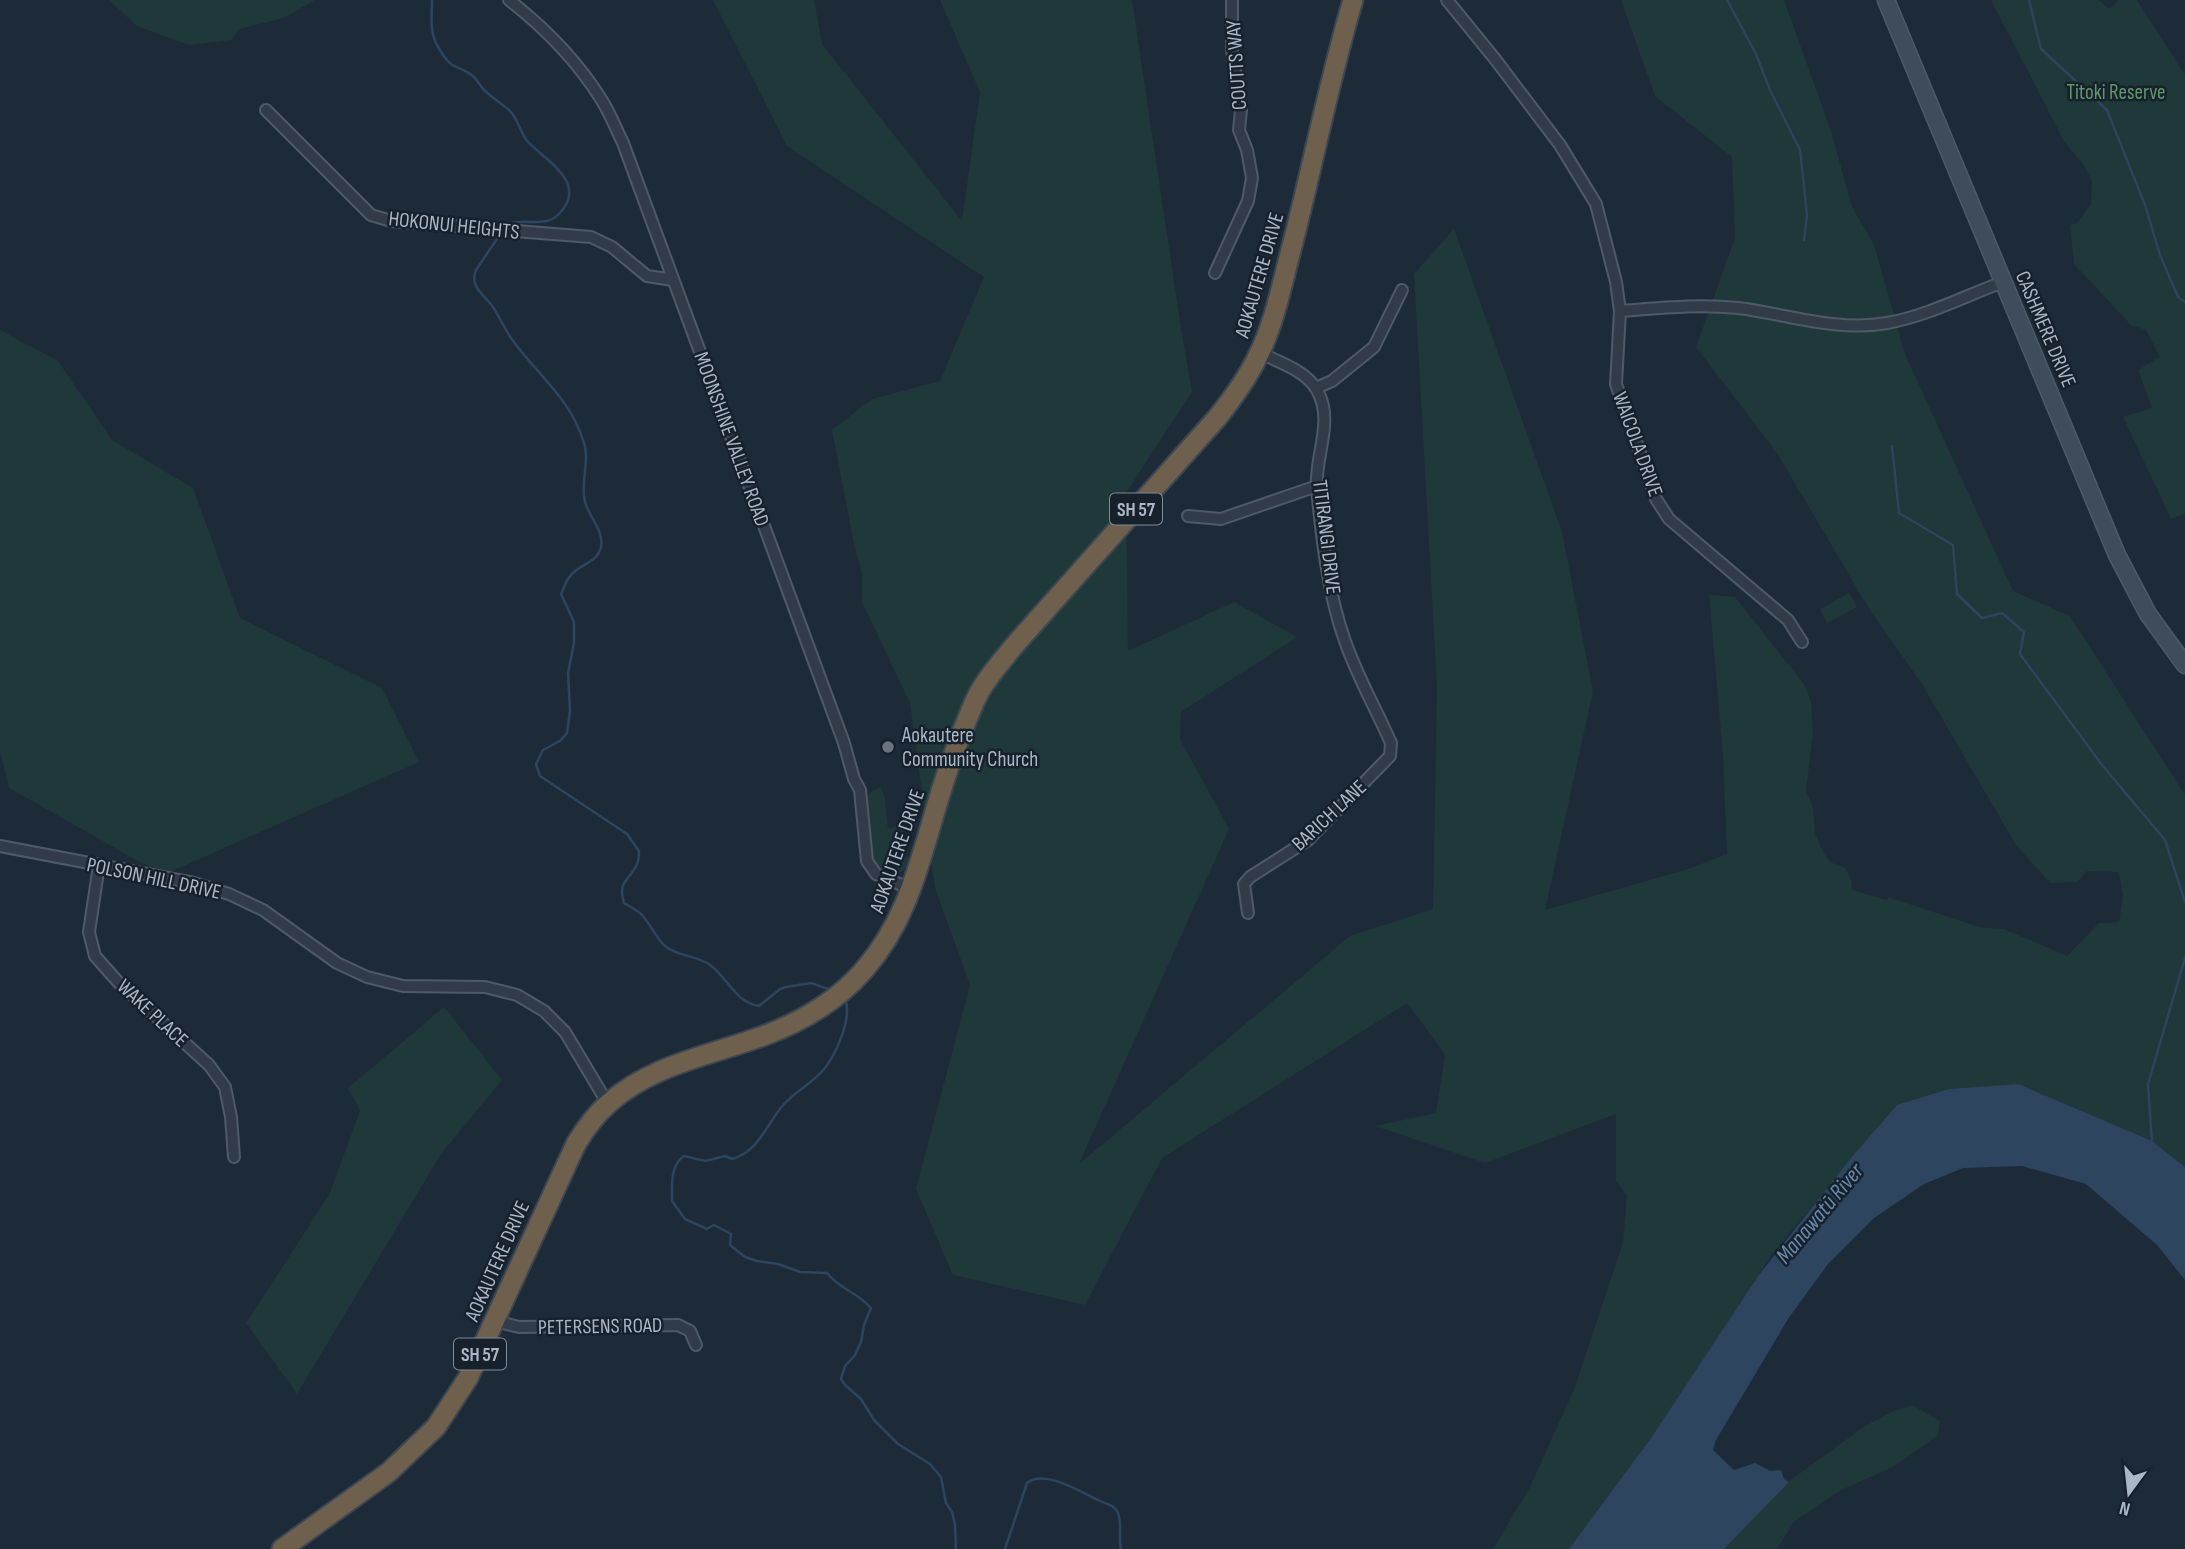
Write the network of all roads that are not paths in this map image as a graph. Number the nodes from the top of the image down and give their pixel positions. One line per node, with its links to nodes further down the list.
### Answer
1 (509, 0): 8 (street, MOONSHINE VALLEY ROAD)
2 (1232, 0): 7 (street, COUTTS WAY)
3 (1353, 0): 12 (highway, AOKAUTERE DRIVE / SH 57)
4 (1447, 0): 11 (street, WAICOLA DRIVE)
5 (1886, 0): 9 (street, CASHMERE DRIVE)
6 (266, 110): 8 (street, HOKONUI HEIGHTS)
7 (1215, 274)
8 (673, 280): 21 (street, MOONSHINE VALLEY ROAD)
9 (2003, 282): 11 (street); 17 (street, CASHMERE DRIVE)
10 (1402, 290): 13 (street)
11 (1620, 311): 16 (street, WAICOLA DRIVE)
12 (1260, 353): 13 (street); 21 (highway, AOKAUTERE DRIVE / SH 57)
13 (1316, 388): 14 (street, TITIRANGI DRIVE)
14 (1317, 486): 15 (street); 18 (street, TITIRANGI DRIVE)
15 (1188, 516)
16 (1802, 642)
17 (2185, 665)
18 (1391, 743): 22 (street, BARICH LANE)
19 (0, 846): 20 (street, POLSON HILL DRIVE)
20 (99, 865): 23 (street, POLSON HILL DRIVE); 24 (street, WAKE PLACE)
21 (911, 890): 23 (highway, AOKAUTERE DRIVE / SH 57)
22 (1248, 913)
23 (608, 1104): 25 (highway, AOKAUTERE DRIVE / SH 57)
24 (234, 1157)
25 (495, 1321): 26 (street, PETERSENS ROAD); 27 (highway, AOKAUTERE DRIVE / SH 57)
26 (696, 1345)
27 (282, 1549)

